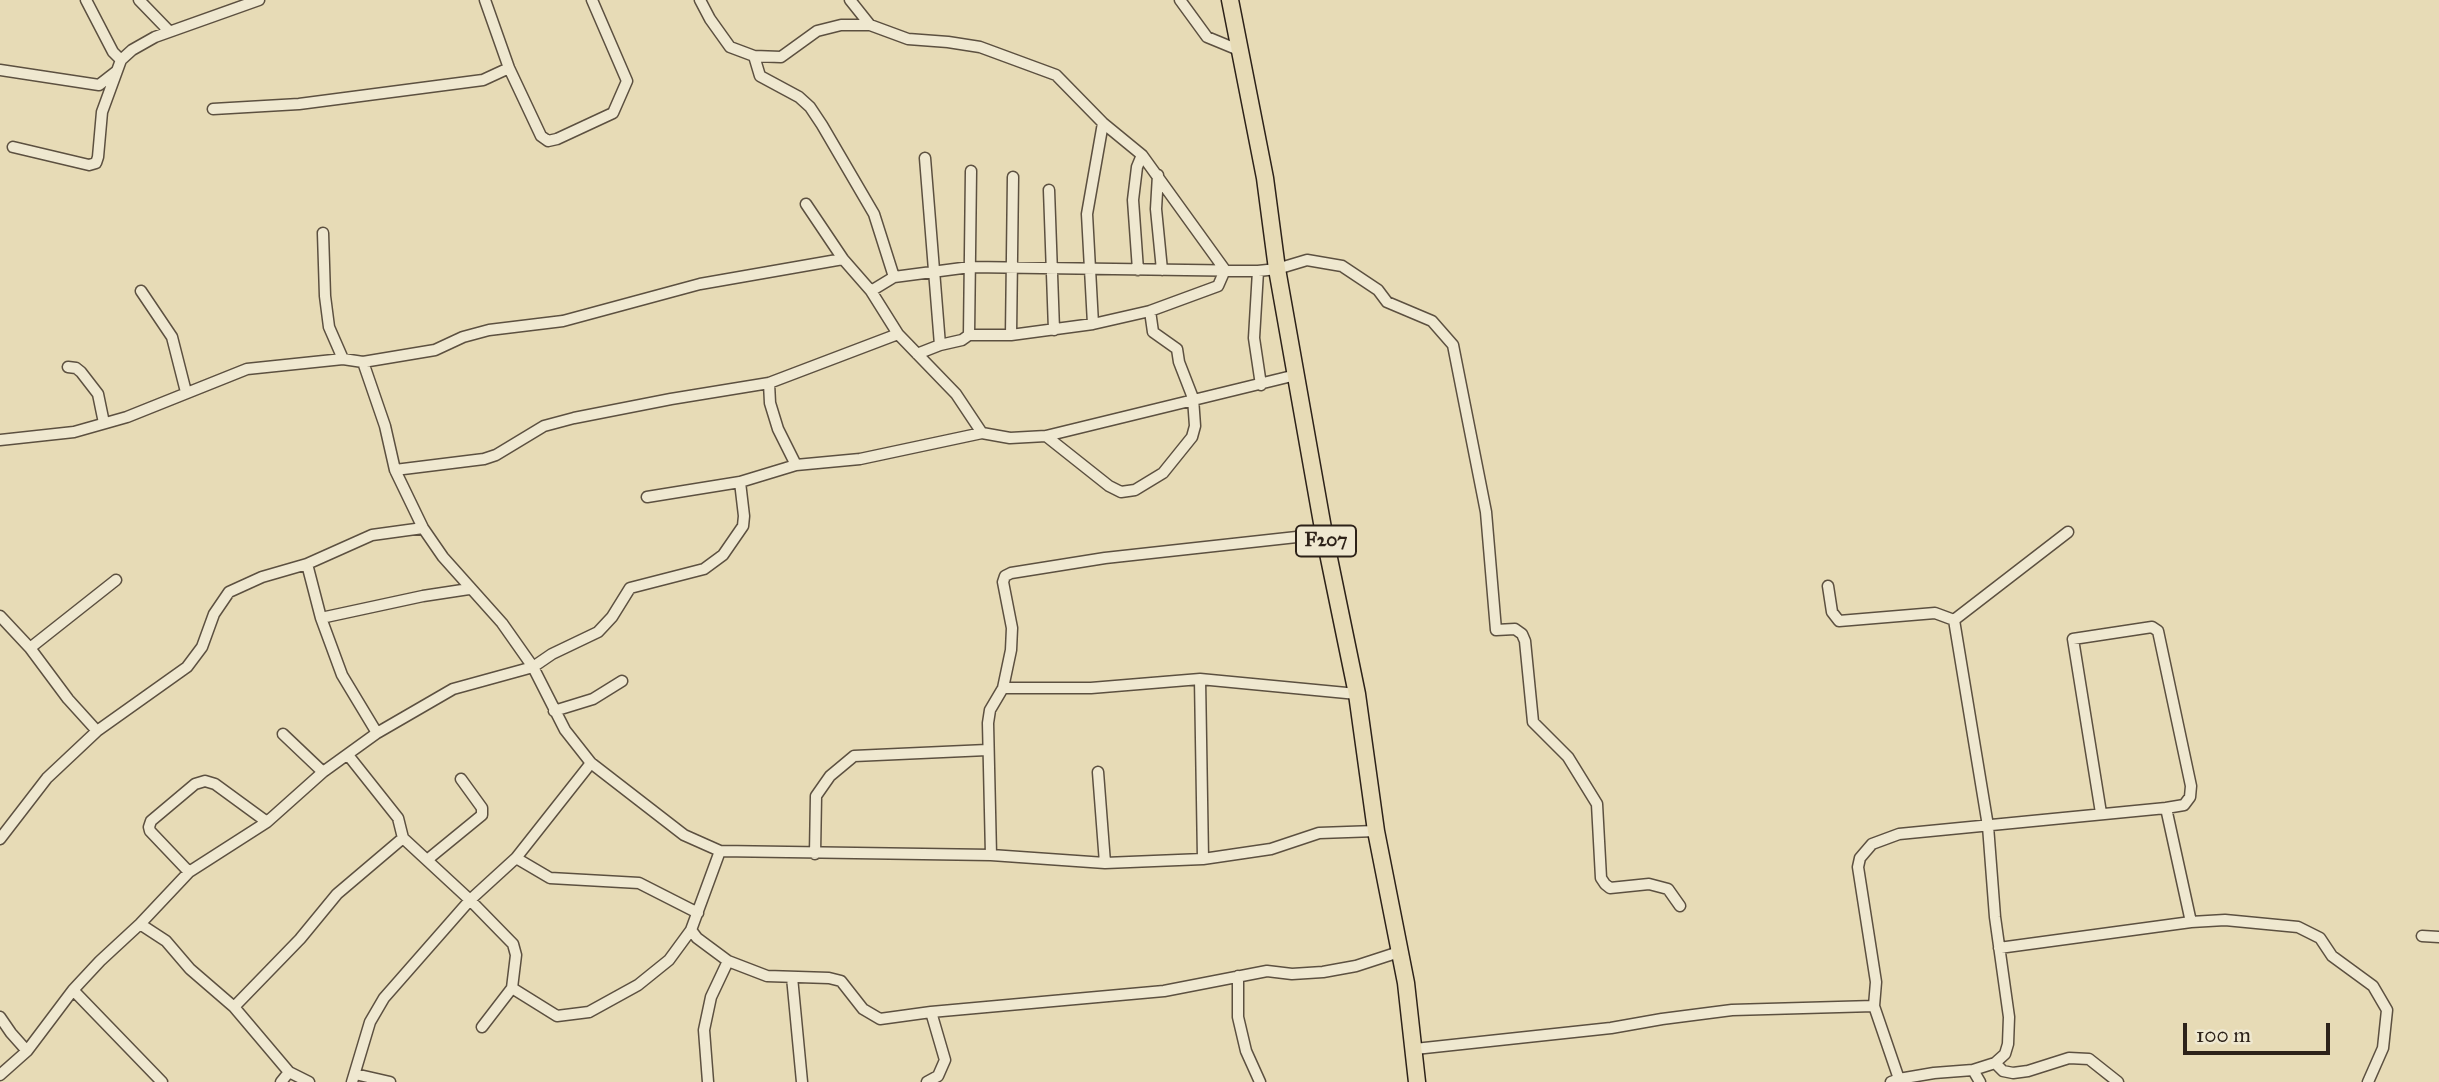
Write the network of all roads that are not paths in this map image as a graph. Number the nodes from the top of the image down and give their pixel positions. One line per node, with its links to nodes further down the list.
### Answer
1 (86, 0): 14 (street)
2 (139, 0): 11 (street)
3 (259, 0): 11 (street)
4 (485, 0): 15 (street)
5 (592, 0): 15 (street)
6 (700, 0): 13 (street)
7 (850, 0): 10 (street)
8 (1180, 0): 12 (street)
9 (1230, 0): 12 (main road, F207)
10 (870, 25): 13 (street); 21 (street)
11 (169, 31): 14 (street)
12 (1241, 51): 35 (main road, F207)
13 (754, 56): 42 (street)
14 (121, 60): 17 (street)
15 (509, 68): 20 (street)
16 (0, 70): 18 (street)
17 (117, 71): 18 (street); 19 (street)
18 (99, 85): 19 (street)
19 (106, 101): 22 (street)
20 (213, 109)
21 (1103, 123): 23 (street); 36 (street)
22 (13, 147)
23 (1142, 155): 26 (street); 37 (street)
24 (925, 158): 40 (street)
25 (971, 170): 32 (street)
26 (1158, 175): 38 (street); 39 (street)
27 (1013, 177): 33 (street)
28 (1049, 190): 34 (street)
29 (806, 204): 31 (street)
30 (323, 233): 53 (street)
31 (843, 259): 44 (street); 54 (street)
32 (970, 267): 33 (street); 40 (street); 49 (street)
33 (1013, 268): 34 (street); 50 (street)
34 (1051, 269): 36 (street); 47 (street)
35 (1277, 269): 41 (street); 56 (main road, F207); 111 (street)
36 (1089, 270): 37 (street); 46 (street)
37 (1138, 270): 38 (street)
38 (1162, 270): 39 (street)
39 (1225, 270): 41 (street); 45 (street)
40 (933, 271): 42 (street); 51 (street)
41 (1258, 271): 58 (street)
42 (894, 277): 44 (street)
43 (141, 290): 59 (street)
44 (871, 291): 48 (street)
45 (1150, 311): 46 (street); 60 (street)
46 (1093, 324): 47 (street)
47 (1054, 330): 50 (street)
48 (898, 334): 52 (street); 57 (street)
49 (969, 335): 50 (street); 51 (street)
50 (1011, 335)
51 (940, 345): 52 (street)
52 (917, 355): 62 (street)
53 (343, 359): 54 (street); 59 (street)
54 (363, 362): 66 (street)
55 (68, 367): 61 (street)
56 (1296, 375): 58 (street); 71 (main road, F207)
57 (769, 383): 65 (street); 66 (street)
58 (1261, 385): 60 (street)
59 (186, 392): 61 (street)
60 (1193, 398): 63 (street); 63 (street)
61 (104, 423): 64 (street)
62 (982, 433): 63 (street); 65 (street)
63 (1046, 436)
64 (0, 440)
65 (796, 465): 67 (street)
66 (395, 470): 69 (street)
67 (740, 482): 68 (street); 80 (street)
68 (647, 498)
69 (423, 528): 72 (street); 75 (street)
70 (2068, 532): 77 (street)
71 (1324, 534): 83 (street); 84 (main road, F207)
72 (307, 564): 76 (street); 86 (street)
73 (116, 580): 79 (street)
74 (1828, 586): 77 (street)
75 (469, 589): 76 (street); 80 (street)
76 (321, 618): 87 (street)
77 (1954, 620): 98 (street)
78 (2, 621): 79 (street)
79 (30, 648): 86 (street)
80 (533, 667): 85 (street); 87 (street)
81 (1200, 679): 83 (street); 84 (street); 106 (street)
82 (622, 681): 85 (street)
83 (1003, 688): 89 (street)
84 (1357, 694): 99 (main road, F207)
85 (554, 711): 91 (street)
86 (97, 731): 101 (street)
87 (377, 733): 90 (street)
88 (284, 734): 92 (street)
89 (987, 750): 103 (street); 104 (street)
90 (348, 755): 92 (street); 100 (street)
91 (591, 764): 102 (street); 105 (street)
92 (323, 772): 97 (street)
93 (1098, 772): 108 (street)
94 (461, 779): 107 (street)
95 (2166, 808): 96 (street); 96 (street); 113 (street)
96 (2101, 813): 98 (street)
97 (267, 822): 109 (street); 109 (street)
98 (1988, 826): 118 (street); 125 (street)
99 (1377, 831): 106 (street); 119 (main road, F207)
100 (403, 838): 107 (street); 126 (street)
101 (0, 839)
102 (720, 851): 103 (street); 112 (street)
103 (815, 853): 104 (street)
104 (991, 855): 108 (street)
105 (516, 858): 110 (street); 112 (street)
106 (1203, 859): 108 (street)
107 (427, 860): 110 (street)
108 (1105, 863)
109 (189, 872): 114 (street)
110 (470, 900): 123 (street); 136 (street)
111 (1679, 906)
112 (698, 913): 115 (street)
113 (2191, 922): 118 (street); 149 (street)
114 (140, 924): 124 (street); 126 (street)
115 (691, 930): 120 (street); 123 (street)
116 (2422, 936): 117 (street)
117 (2439, 937)
118 (1999, 948): 132 (street)
119 (1399, 952): 121 (street); 130 (main road, F207)
120 (728, 961): 122 (street); 142 (street)
121 (1238, 976): 127 (street); 145 (street)
122 (792, 977): 127 (street); 143 (street)
123 (512, 988): 129 (street)
124 (73, 990): 131 (street); 138 (street)
125 (1874, 1006): 130 (street); 137 (street)
126 (234, 1007): 134 (street)
127 (931, 1012): 144 (street)
128 (0, 1017): 131 (street)
129 (482, 1027)
130 (1415, 1049): 146 (main road, F207)
131 (27, 1052): 135 (street)
132 (1996, 1063): 133 (street); 148 (street)
133 (1973, 1070): 137 (street); 147 (street)
134 (289, 1072): 139 (street); 140 (street)
135 (0, 1074)
136 (354, 1078): 141 (street)
137 (1895, 1080)
138 (162, 1082)
139 (281, 1082)
140 (309, 1082)
141 (390, 1082)
142 (708, 1082)
143 (802, 1082)
144 (927, 1082)
145 (1260, 1082)
146 (1417, 1082)
147 (1980, 1082)
148 (2118, 1082)
149 (2368, 1082)

